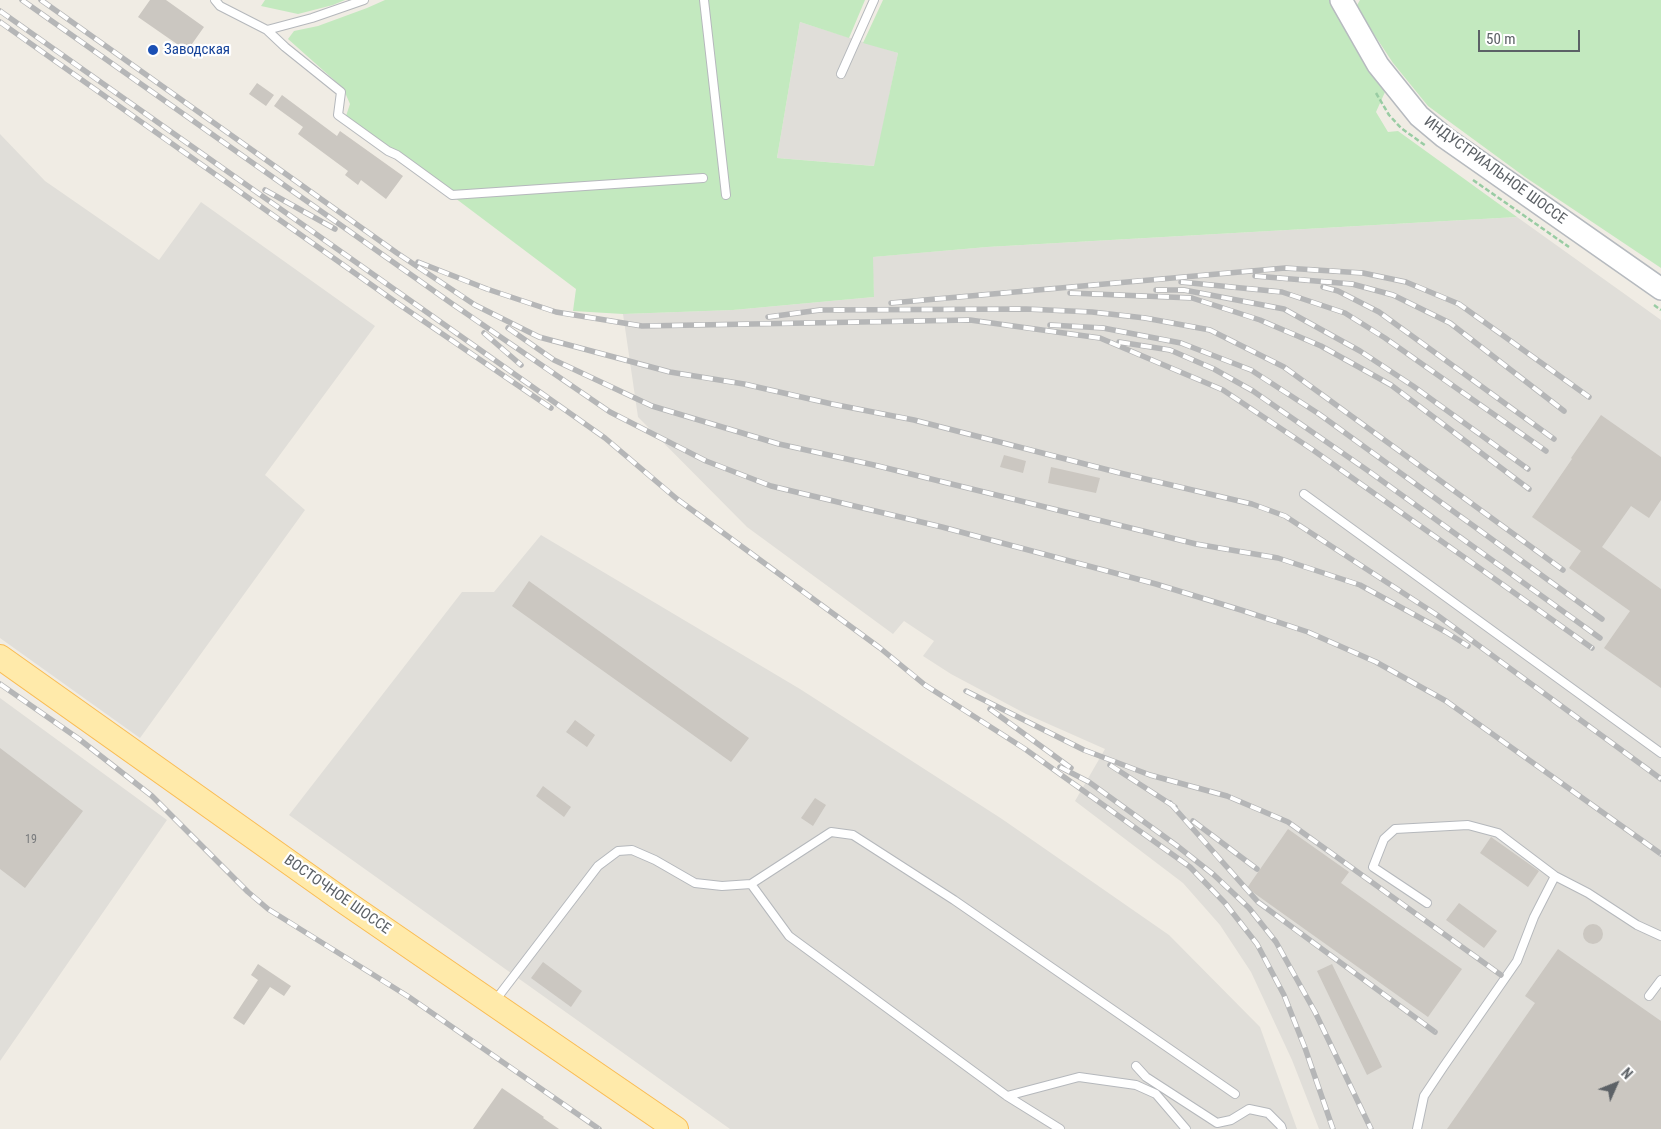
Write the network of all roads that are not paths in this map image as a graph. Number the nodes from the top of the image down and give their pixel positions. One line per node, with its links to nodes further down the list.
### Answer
1 (215, 0): 6 (lane)
2 (364, 0): 6 (lane)
3 (704, 0): 9 (lane)
4 (874, 0): 7 (lane)
5 (1343, 2): 10 (main road, ИНДУСТРИАЛЬНОЕ ШОССЕ)
6 (267, 30): 8 (lane)
7 (841, 74)
8 (703, 178)
9 (726, 195)
10 (1661, 289)
11 (1304, 494): 13 (lane)
12 (0, 657): 20 (main road, ВОСТОЧНОЕ ШОССЕ)
13 (1661, 753)
14 (1555, 876): 16 (lane); 17 (lane); 28 (lane)
15 (751, 884): 20 (lane); 22 (lane); 23 (lane)
16 (1427, 903)
17 (1661, 936)
18 (1661, 980): 19 (lane)
19 (1649, 996)
20 (493, 1003): 24 (main road, ВОСТОЧНОЕ ШОССЕ)
21 (1136, 1066): 27 (lane)
22 (1235, 1094)
23 (1007, 1096): 25 (lane); 26 (lane)
24 (676, 1129)
25 (1060, 1129)
26 (1186, 1129)
27 (1282, 1129)
28 (1417, 1129)

